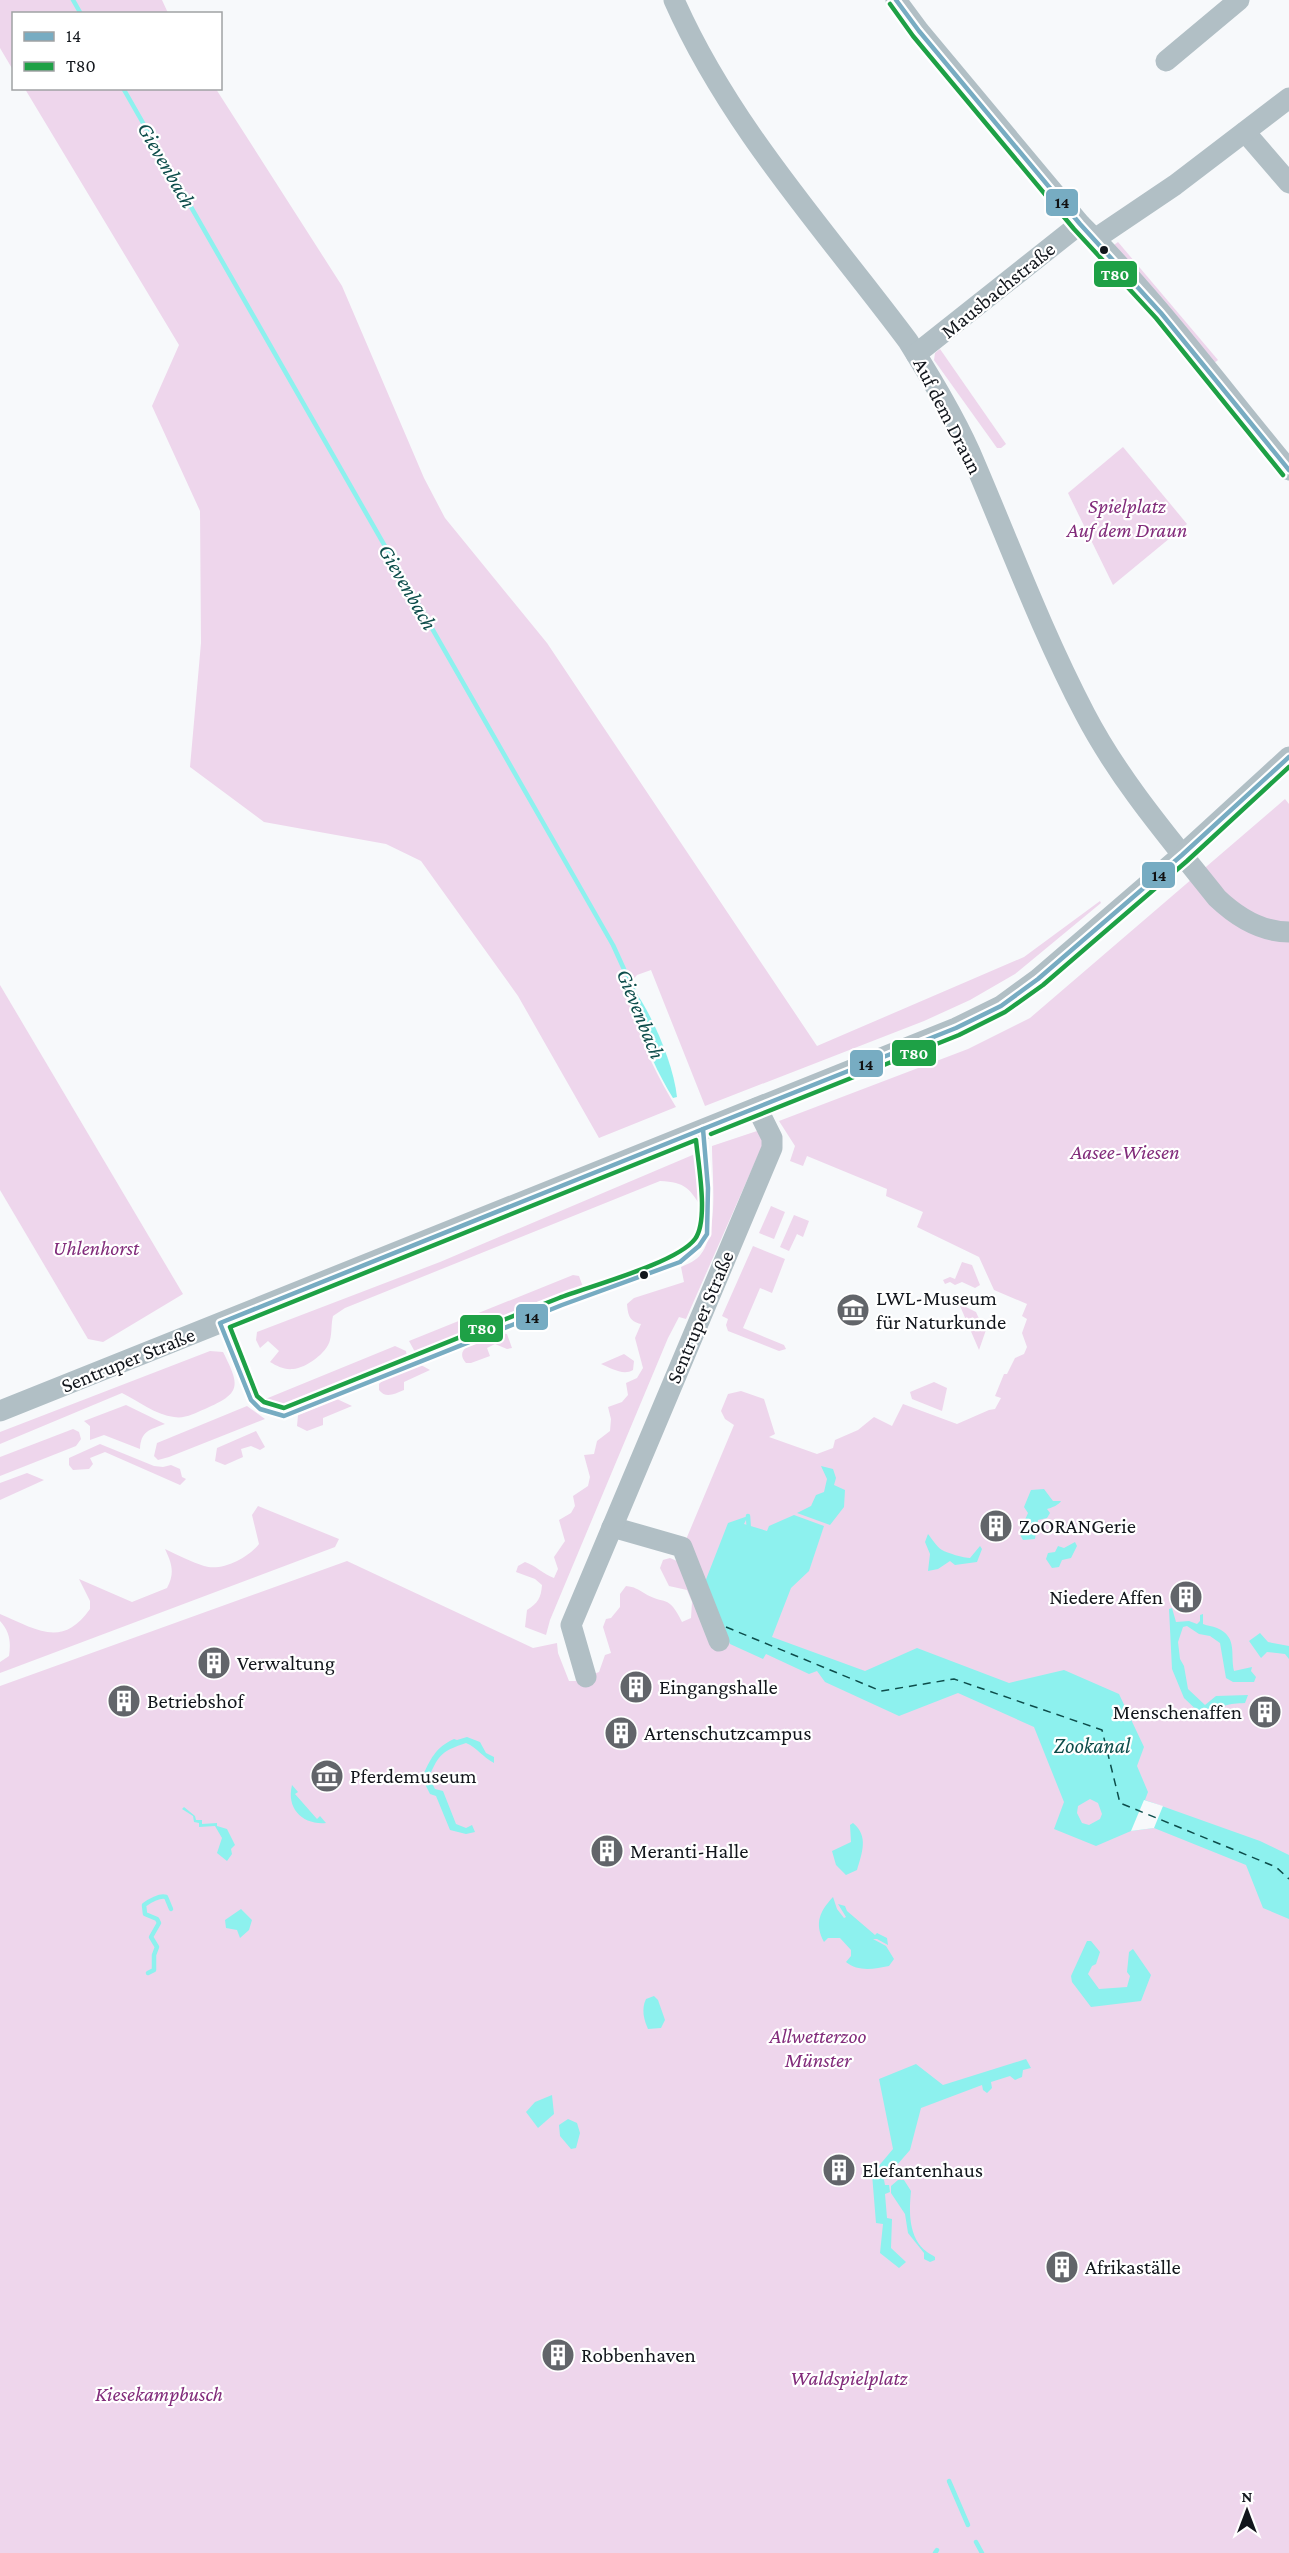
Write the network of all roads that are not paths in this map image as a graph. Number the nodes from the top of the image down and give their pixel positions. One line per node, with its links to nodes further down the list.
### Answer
1 (674, 0): 9 (street, Auf dem Draun)
2 (896, 0): 8 (street)
3 (1239, 0): 4 (street)
4 (1166, 61)
5 (1289, 98): 6 (street, Mausbachstraße)
6 (1245, 132): 7 (street); 8 (street, Mausbachstraße)
7 (1289, 183)
8 (1088, 232): 9 (street, Mausbachstraße); 10 (street)
9 (916, 354): 12 (street, Auf dem Draun)
10 (1289, 470)
11 (1289, 757): 12 (street, Sentruper Straße)
12 (1182, 855): 13 (street, Auf dem Draun); 14 (street, Sentruper Straße)
13 (1289, 932)
14 (757, 1108): 15 (street, Sentruper Straße); 16 (street, Sentruper Straße)
15 (0, 1412)
16 (612, 1527): 17 (street); 18 (street, Sentruper Straße)
17 (719, 1641)
18 (586, 1677)

